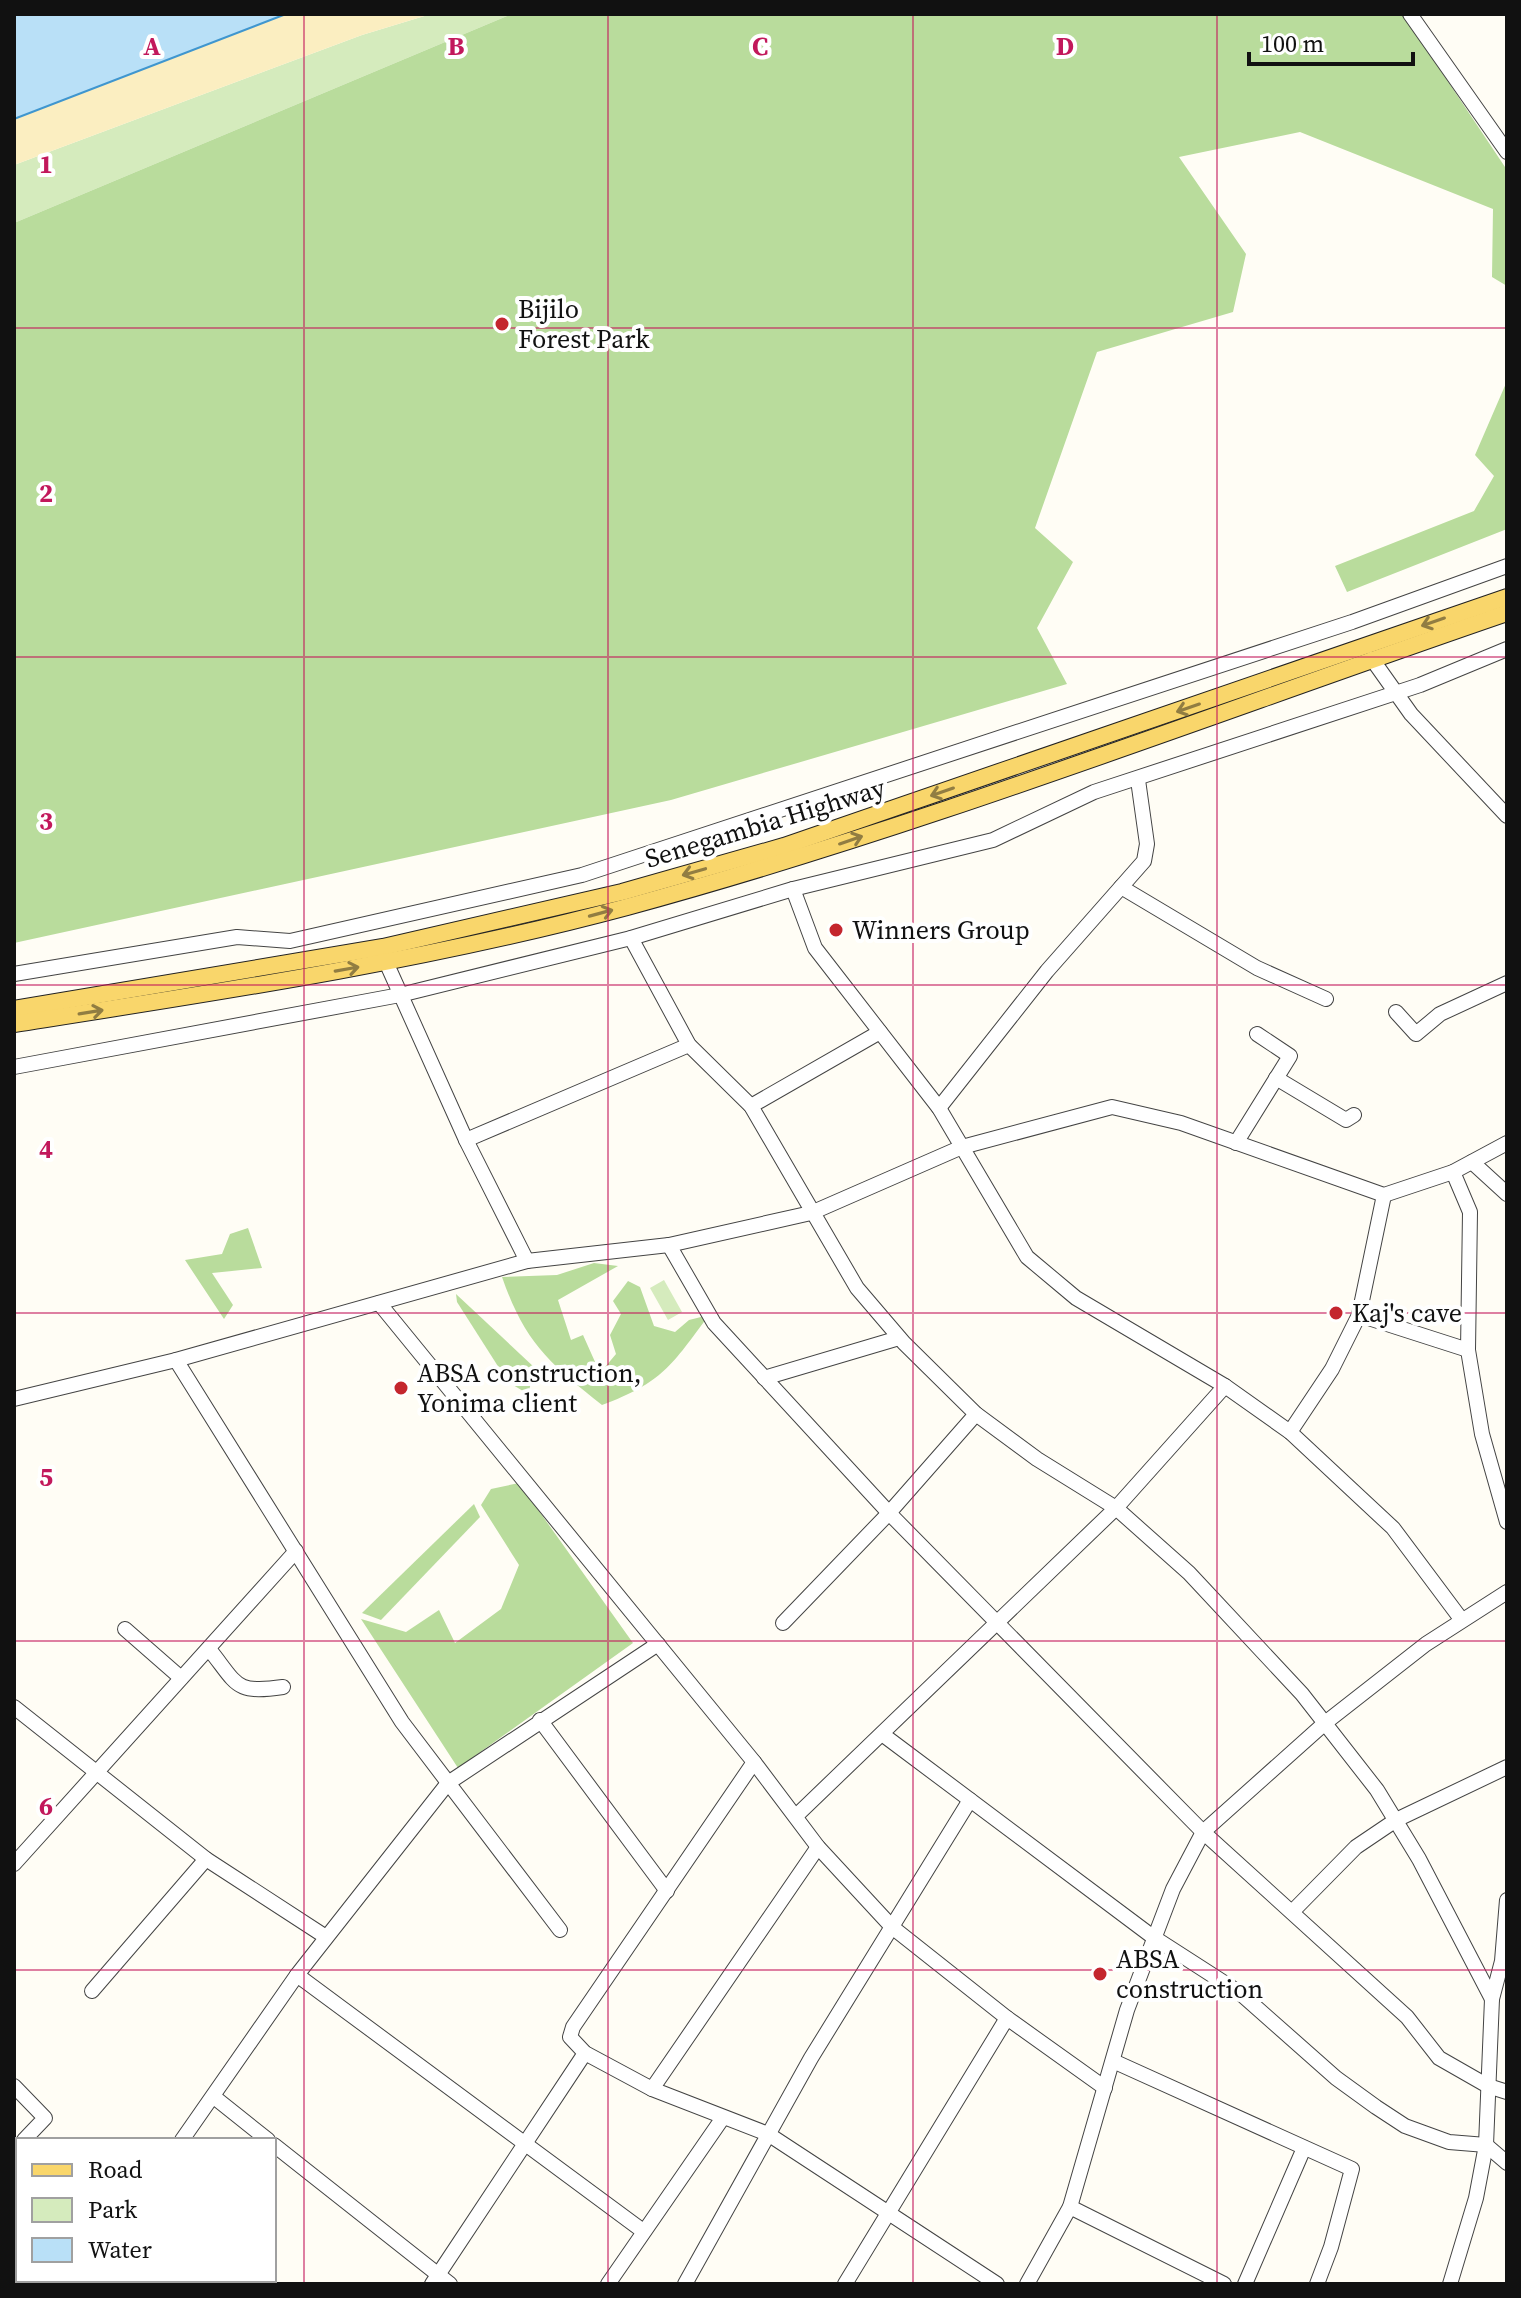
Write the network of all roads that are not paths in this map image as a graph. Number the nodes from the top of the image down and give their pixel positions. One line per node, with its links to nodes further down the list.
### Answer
1 (1410, 14): 2 (street)
2 (1507, 152)
3 (1507, 566): 15 (street)
4 (1507, 597): 19 (main road, Senegambia Highway, one-way to 19)
5 (1507, 613): 7 (main road, Senegambia Highway)
6 (1507, 649): 8 (street)
7 (1372, 659): 8 (street); 14 (main road, Senegambia Highway, one-way to 7)
8 (1393, 692): 9 (street); 10 (street)
9 (1138, 780): 11 (street); 12 (street)
10 (1507, 816)
11 (1121, 887): 18 (street); 28 (street)
12 (793, 889): 13 (street); 22 (street)
13 (631, 938): 17 (street); 24 (street)
14 (386, 962): 17 (street); 21 (main road, Senegambia Highway, one-way to 14)
15 (14, 974)
16 (1507, 983): 20 (street)
17 (400, 995): 25 (street); 30 (street)
18 (1326, 999)
19 (14, 1009)
20 (1396, 1012)
21 (14, 1024)
22 (880, 1032): 27 (street); 28 (street)
23 (1257, 1034): 26 (street)
24 (689, 1045): 27 (street); 30 (street)
25 (14, 1067)
26 (1276, 1078): 29 (street); 31 (street)
27 (751, 1106): 38 (street)
28 (939, 1108): 33 (street)
29 (1354, 1115)
30 (466, 1140): 40 (street)
31 (1236, 1143): 33 (street); 37 (street)
32 (1507, 1143): 34 (street)
33 (962, 1147): 38 (street); 47 (street)
34 (1472, 1162): 35 (street); 36 (street)
35 (1453, 1172): 37 (street); 44 (street)
36 (1507, 1194)
37 (1384, 1195): 42 (street)
38 (811, 1213): 39 (street); 43 (street)
39 (669, 1245): 40 (street); 46 (street)
40 (527, 1261): 41 (street)
41 (379, 1303): 45 (street); 60 (street)
42 (1359, 1315): 44 (street); 50 (street)
43 (899, 1338): 46 (street); 49 (street)
44 (1468, 1350): 53 (street)
45 (176, 1360): 48 (street); 54 (street)
46 (764, 1378): 52 (street)
47 (1225, 1386): 50 (street); 51 (street)
48 (14, 1399)
49 (976, 1414): 51 (street); 52 (street)
50 (1290, 1432): 56 (street)
51 (1116, 1508): 57 (street); 66 (street)
52 (889, 1513): 57 (street); 58 (street)
53 (1507, 1522)
54 (296, 1551): 61 (street); 71 (street)
55 (1507, 1592): 56 (street)
56 (1461, 1619): 66 (street)
57 (997, 1622): 67 (street); 75 (street)
58 (783, 1623)
59 (125, 1629): 62 (street)
60 (658, 1644): 65 (street); 68 (street)
61 (209, 1649): 62 (street); 63 (street)
62 (181, 1678): 70 (street)
63 (283, 1687)
64 (14, 1707): 70 (street)
65 (540, 1720): 71 (street); 79 (street)
66 (1325, 1723): 74 (street); 75 (street)
67 (882, 1734): 72 (street); 73 (street)
68 (754, 1762): 73 (street); 79 (street)
69 (1507, 1767): 74 (street)
70 (96, 1774): 77 (street); 78 (street)
71 (448, 1783): 83 (street); 84 (street)
72 (970, 1800): 82 (street); 85 (street)
73 (796, 1816): 76 (street)
74 (1396, 1820): 81 (street); 88 (street)
75 (1203, 1832): 81 (street); 85 (street)
76 (818, 1847): 82 (street); 95 (street)
77 (206, 1859): 84 (street); 87 (street)
78 (14, 1864)
79 (667, 1891): 90 (street)
80 (1507, 1900): 88 (street)
81 (1292, 1912): 93 (street)
82 (892, 1927): 89 (street); 100 (street)
83 (560, 1930)
84 (326, 1937): 86 (street)
85 (1153, 1937): 91 (street); 104 (street)
86 (297, 1975): 97 (street); 105 (street)
87 (92, 1991)
88 (1492, 1999): 93 (street)
89 (1007, 2018): 94 (street); 110 (street)
90 (585, 2053): 95 (street); 105 (street)
91 (1113, 2061): 94 (street); 107 (street)
92 (14, 2086): 101 (street)
93 (1488, 2086): 96 (street); 98 (street)
94 (1105, 2088): 109 (street)
95 (652, 2089): 99 (street)
96 (1507, 2095): 98 (street)
97 (214, 2097): 102 (street); 103 (street)
98 (1488, 2118): 104 (street)
99 (722, 2119): 100 (street); 111 (street)
100 (768, 2134): 110 (street); 114 (street)
101 (26, 2138)
102 (183, 2138)
103 (265, 2138)
104 (1486, 2145): 108 (street); 121 (street)
105 (525, 2146): 111 (street); 112 (street)
106 (276, 2147): 112 (street)
107 (1304, 2148): 119 (street); 120 (street)
108 (1507, 2163)
109 (1070, 2207): 117 (street); 118 (street)
110 (888, 2214): 115 (street); 116 (street)
111 (643, 2231): 113 (street)
112 (440, 2281)
113 (608, 2284)
114 (685, 2284)
115 (845, 2284)
116 (997, 2284)
117 (1027, 2284)
118 (1224, 2284)
119 (1245, 2284)
120 (1317, 2284)
121 (1450, 2284)

